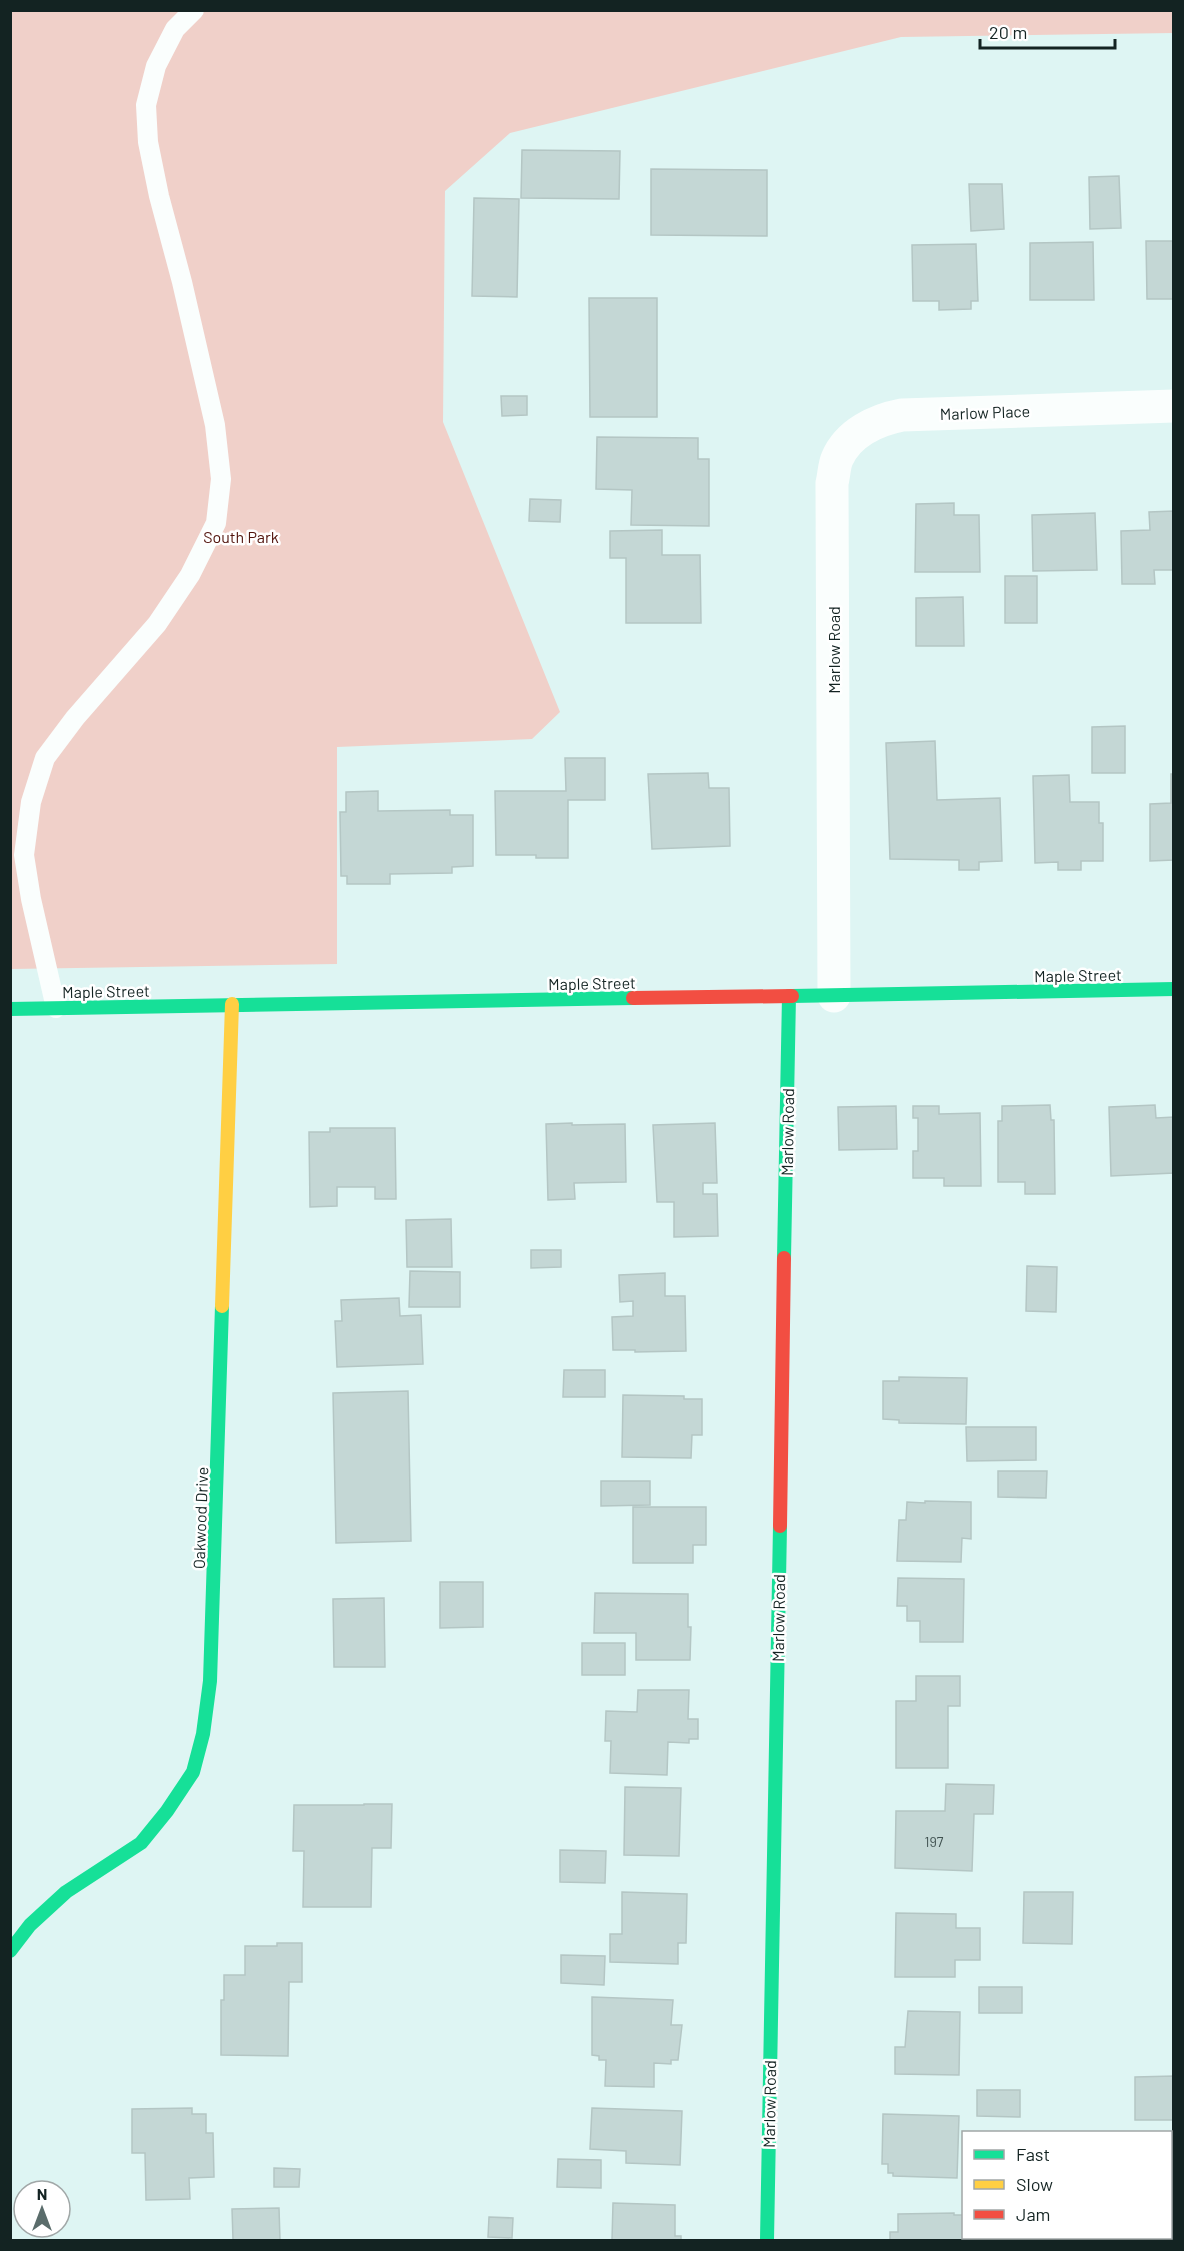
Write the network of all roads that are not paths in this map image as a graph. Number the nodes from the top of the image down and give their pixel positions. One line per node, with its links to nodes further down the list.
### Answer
1 (194, 10): 8 (lane)
2 (1173, 406): 3 (street, Marlow Place)
3 (832, 483): 6 (street, Marlow Road)
4 (1173, 989): 6 (street, Maple Street)
5 (789, 996): 6 (street, Maple Street); 7 (street, Maple Street); 11 (street, Marlow Road)
6 (834, 996)
7 (232, 1004): 8 (street, Maple Street); 10 (street, Oakwood Drive)
8 (56, 1008): 9 (street, Maple Street)
9 (10, 1009)
10 (10, 1951)
11 (767, 2241)

